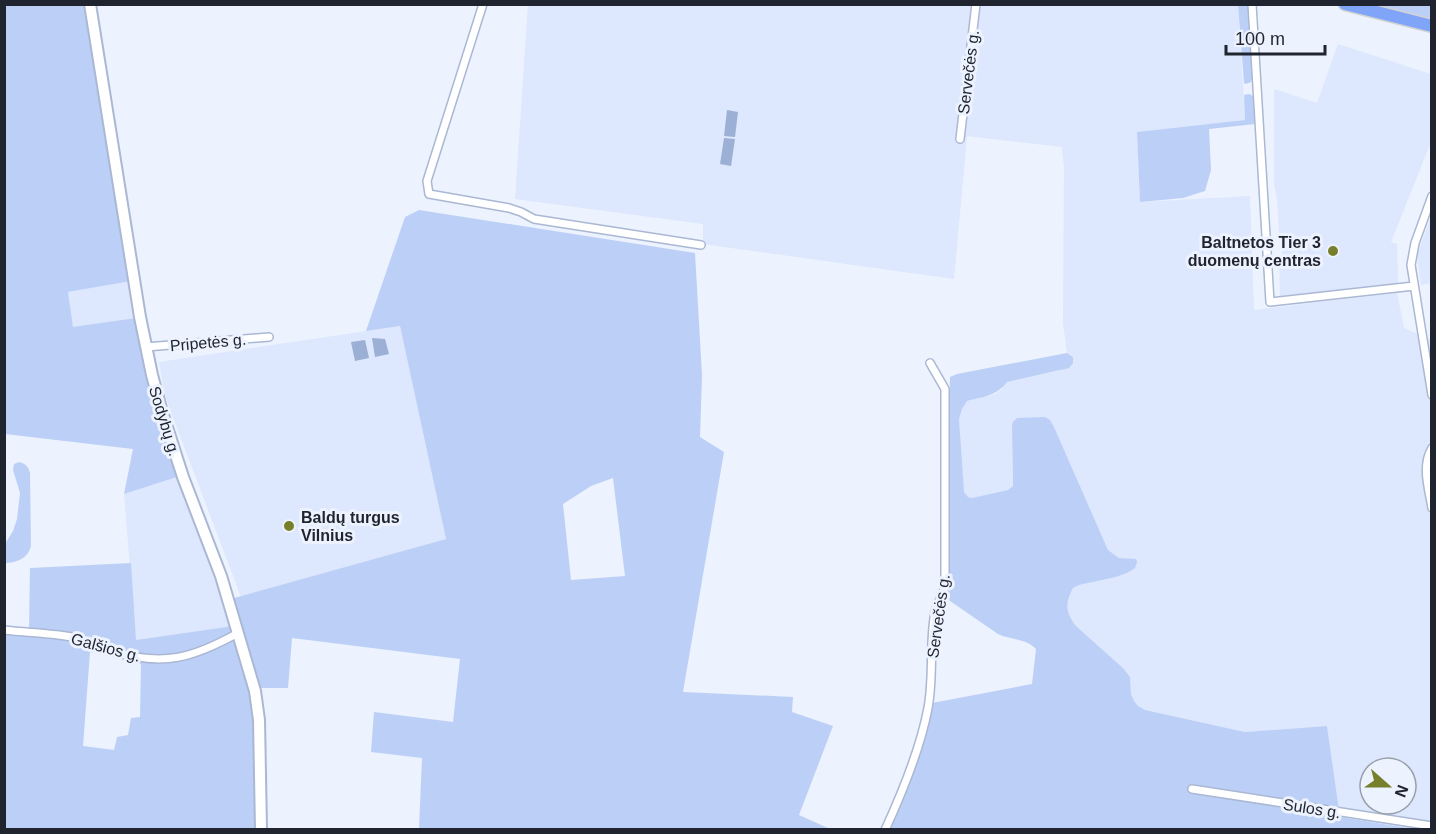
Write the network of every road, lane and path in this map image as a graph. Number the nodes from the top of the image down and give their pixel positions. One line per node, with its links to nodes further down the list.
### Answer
1 (90, 4): 12 (main road, Sodybų g.)
2 (483, 4): 9 (street)
3 (976, 4): 7 (street, Servečės g.)
4 (1252, 4): 10 (street)
5 (1345, 4): 6 (highway)
6 (1431, 26)
7 (960, 139)
8 (1431, 196): 10 (street)
9 (700, 245)
10 (1414, 286): 14 (street)
11 (269, 337): 12 (street, Pripetės g.)
12 (146, 347): 18 (main road, Sodybų g.)
13 (930, 363): 22 (street, Servečės g.)
14 (1431, 395)
15 (1431, 448): 16 (street)
16 (1431, 508)
17 (4, 630): 18 (street, Galšios g.)
18 (238, 633): 21 (main road, Sodybų g.)
19 (1192, 789): 20 (street, Sulos g.)
20 (1431, 826)
21 (261, 830)
22 (885, 830)

